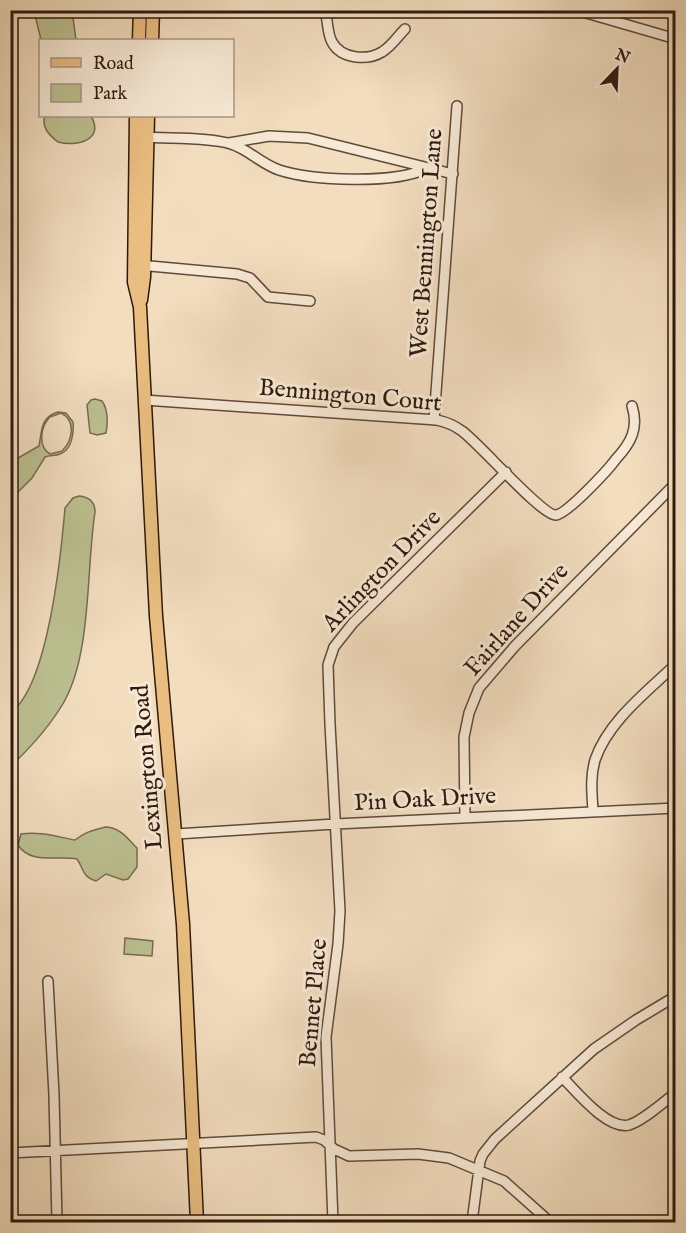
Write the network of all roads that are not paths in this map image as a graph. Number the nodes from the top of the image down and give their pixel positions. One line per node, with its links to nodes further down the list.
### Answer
1 (140, 10): 6 (main road)
2 (153, 10): 7 (main road)
3 (325, 10): 5 (street)
4 (576, 10): 8 (street)
5 (405, 29)
6 (139, 39)
7 (152, 39)
8 (675, 39)
9 (457, 106): 15 (street, West Bennington Lane)
10 (136, 117): 12 (main road, Lexington Road)
11 (148, 117): 12 (main road, Lexington Road)
12 (141, 136): 13 (street); 16 (main road, Lexington Road)
13 (229, 143): 14 (street); 14 (street)
14 (426, 169): 15 (street)
15 (453, 174): 20 (street, West Bennington Lane)
16 (139, 265): 17 (street); 18 (main road, Lexington Road)
17 (310, 301)
18 (144, 400): 20 (street, Bennington Court); 28 (main road, Lexington Road)
19 (632, 406): 21 (street, Bennington Court)
20 (434, 420): 21 (street, Bennington Court)
21 (506, 472): 27 (street, Arlington Drive)
22 (675, 483): 26 (street, Fairlane Drive)
23 (675, 664): 25 (street)
24 (675, 808): 25 (street, Pin Oak Drive)
25 (593, 811): 26 (street, Pin Oak Drive)
26 (465, 818): 27 (street, Pin Oak Drive)
27 (335, 824): 28 (street, Pin Oak Drive); 34 (street, Bennet Place)
28 (176, 834): 33 (main road, Lexington Road)
29 (48, 981): 35 (street)
30 (675, 996): 31 (street)
31 (562, 1077): 32 (street); 37 (street)
32 (675, 1093)
33 (194, 1143): 34 (street); 35 (street); 39 (main road, Lexington Road)
34 (329, 1144): 37 (street); 40 (street, Bennet Place)
35 (55, 1152): 36 (street); 38 (street)
36 (10, 1153)
37 (478, 1172): 41 (street); 42 (street)
38 (57, 1222)
39 (197, 1222)
40 (333, 1222)
41 (472, 1222)
42 (550, 1222)

